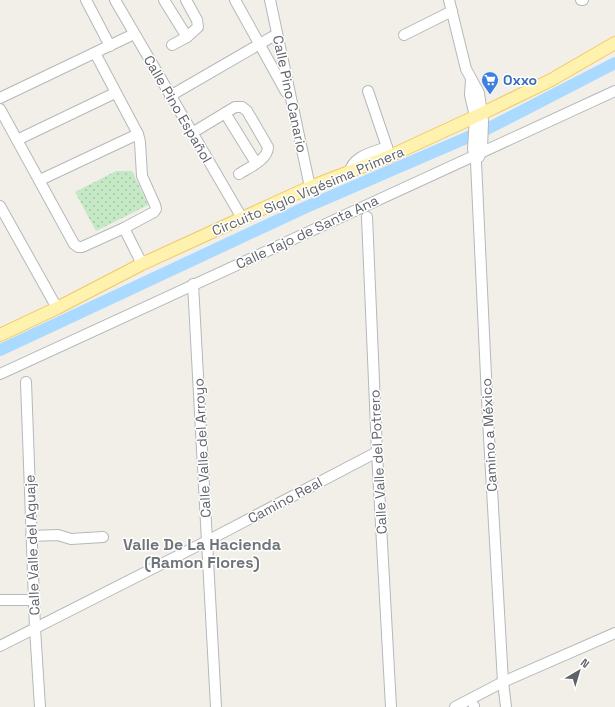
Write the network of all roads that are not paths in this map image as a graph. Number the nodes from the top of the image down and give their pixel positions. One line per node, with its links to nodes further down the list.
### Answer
1 (86, 0): 16 (street)
2 (115, 0): 9 (street, Calle Pino Español)
3 (164, 0): 12 (street)
4 (186, 0): 12 (street)
5 (235, 0): 14 (street)
6 (270, 0): 10 (street, Calle Pino Canario)
7 (449, 0): 8 (street, Camino a México)
8 (452, 11): 11 (street); 26 (street, Camino a México)
9 (134, 34): 16 (street); 21 (street, Calle Pino Español)
10 (277, 34): 14 (street); 23 (street, Calle Pino Canario)
11 (404, 35)
12 (187, 37): 15 (street)
13 (615, 43): 26 (main road, Circuito Siglo Vigésima Primera)
14 (260, 44): 21 (street); 23 (street)
15 (172, 45)
16 (110, 46): 17 (street)
17 (95, 53): 20 (street); 22 (street)
18 (368, 90): 30 (street)
19 (615, 91): 31 (street, Calle Tajo de Santa Ana)
20 (115, 93): 28 (street); 29 (street)
21 (170, 96): 27 (street, Calle Pino Español)
22 (0, 98)
23 (292, 103): 35 (street, Calle Pino Canario)
24 (0, 109): 29 (street)
25 (225, 113): 27 (street); 32 (street); 32 (street)
26 (479, 118): 30 (main road, Circuito Siglo Vigésima Primera); 31 (street, Camino a México)
27 (192, 133): 37 (street, Calle Pino Español)
28 (138, 134): 34 (street); 39 (street)
29 (17, 140): 34 (street)
30 (388, 152): 35 (main road, Circuito Siglo Vigésima Primera)
31 (477, 153): 41 (street, Calle Tajo de Santa Ana); 55 (street, Camino a México)
32 (256, 163): 33 (street)
33 (239, 174)
34 (40, 180): 39 (street)
35 (310, 187): 37 (main road, Circuito Siglo Vigésima Primera)
36 (0, 206): 42 (street)
37 (242, 218): 40 (main road, Circuito Siglo Vigésima Primera)
38 (367, 218): 46 (street, Calle Valle del Potrero)
39 (124, 228): 40 (street)
40 (142, 264): 42 (main road, Circuito Siglo Vigésima Primera)
41 (193, 284): 44 (street, Calle Tajo de Santa Ana); 49 (street, Calle Valle del Arroyo)
42 (58, 308): 43 (main road, Circuito Siglo Vigésima Primera)
43 (0, 335)
44 (0, 374)
45 (26, 382): 47 (street, Calle Valle del Aguaje)
46 (377, 452): 49 (street, Camino Real); 59 (street, Calle Valle del Potrero)
47 (31, 536): 48 (street); 51 (street, Calle Valle del Aguaje)
48 (103, 537)
49 (207, 541): 52 (street, Camino Real); 58 (street, Calle Valle del Arroyo)
50 (0, 600): 51 (street)
51 (34, 600): 52 (street, Calle Valle del Aguaje)
52 (35, 628): 54 (street, Camino Real); 57 (street, Calle Valle del Aguaje)
53 (615, 633): 55 (street)
54 (0, 646)
55 (503, 682): 56 (street); 62 (street, Camino a México)
56 (480, 695): 60 (street); 61 (street)
57 (40, 707)
58 (216, 707)
59 (391, 707)
60 (455, 707)
61 (474, 707)
62 (506, 707)

